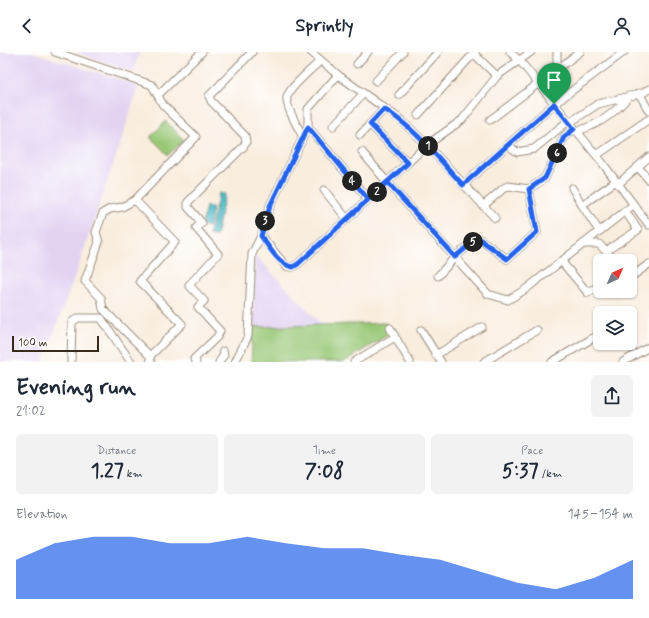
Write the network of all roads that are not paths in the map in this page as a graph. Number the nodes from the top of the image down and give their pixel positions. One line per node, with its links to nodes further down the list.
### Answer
1 (55, 52): 25 (street)
2 (202, 52): 25 (street)
3 (252, 52): 86 (street)
4 (312, 52): 14 (street)
5 (368, 52): 16 (street)
6 (403, 52): 20 (street)
7 (438, 52): 26 (street)
8 (473, 52): 19 (street); 31 (street)
9 (510, 52): 15 (street)
10 (531, 52): 15 (street)
11 (557, 52): 17 (street)
12 (580, 52): 17 (street)
13 (624, 52): 28 (street)
14 (320, 60): 18 (street); 39 (street)
15 (520, 61): 19 (street); 21 (street)
16 (357, 64)
17 (557, 69): 21 (street)
18 (338, 75): 24 (street); 37 (street)
19 (497, 76): 40 (street)
20 (376, 81)
21 (538, 84): 28 (street); 33 (street)
22 (649, 89): 23 (street)
23 (639, 93): 27 (street); 30 (street)
24 (363, 94): 29 (street); 35 (street)
25 (158, 95): 55 (street)
26 (399, 95)
27 (629, 96): 36 (street); 36 (street)
28 (554, 104): 36 (street); 41 (street)
29 (384, 109): 34 (street); 40 (street)
30 (649, 111)
31 (418, 115)
32 (649, 119): 43 (street)
33 (490, 120)
34 (370, 124): 38 (street); 45 (street)
35 (333, 126)
36 (572, 126): 41 (street); 43 (street); 52 (street)
37 (308, 127): 39 (street); 54 (street)
38 (360, 135)
39 (303, 137): 64 (street)
40 (427, 145): 45 (street); 50 (street)
41 (508, 145): 50 (street)
42 (362, 152): 48 (street)
43 (597, 155): 49 (street)
44 (649, 157): 46 (street)
45 (408, 163): 48 (street)
46 (638, 167): 47 (street); 49 (street)
47 (649, 180)
48 (387, 182): 54 (street); 68 (street)
49 (617, 183): 56 (street); 57 (street)
50 (463, 185): 58 (street)
51 (572, 188): 56 (street)
52 (529, 189): 58 (street); 68 (street)
53 (324, 190): 61 (street)
54 (368, 199): 61 (street)
55 (135, 200): 83 (street); 83 (street)
56 (582, 205): 63 (street)
57 (633, 205): 59 (street); 62 (street)
58 (483, 206): 60 (street)
59 (625, 211): 63 (street); 66 (street)
60 (495, 218)
61 (347, 219): 64 (street)
62 (649, 225)
63 (599, 231): 65 (street)
64 (261, 236): 88 (street)
65 (583, 244): 66 (street); 69 (street)
66 (606, 251): 67 (street)
67 (609, 254)
68 (455, 257): 69 (street); 72 (street)
69 (561, 261): 73 (street)
70 (649, 264): 71 (street)
71 (637, 273)
72 (438, 276)
73 (593, 290)
74 (482, 327): 82 (street)
75 (390, 328): 78 (street)
76 (421, 330): 82 (street)
77 (537, 330): 92 (street)
78 (395, 337): 89 (street); 90 (street)
79 (593, 338): 93 (street)
80 (649, 347): 94 (street)
81 (223, 351): 87 (street)
82 (436, 355): 91 (street)
83 (151, 359)
84 (71, 362): 85 (street)
85 (131, 362)
86 (196, 362)
87 (219, 362)
88 (235, 362)
89 (354, 362)
90 (410, 362)
91 (441, 362)
92 (484, 362)
93 (552, 362)
94 (623, 362)

